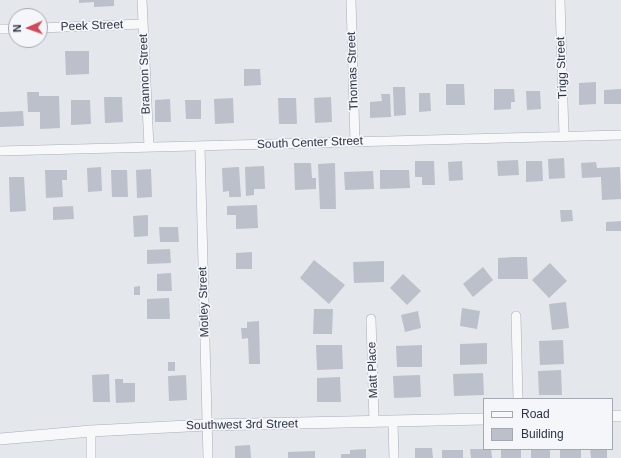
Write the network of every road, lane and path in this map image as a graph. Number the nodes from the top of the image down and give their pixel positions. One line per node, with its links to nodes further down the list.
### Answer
1 (142, 0): 4 (street, Brannon Street)
2 (351, 0): 8 (street, Thomas Street)
3 (560, 0): 7 (street, Trigg Street)
4 (143, 24): 5 (street, Peek Street); 10 (street, Brannon Street)
5 (48, 28)
6 (621, 135): 7 (street, South Center Street)
7 (564, 136): 8 (street, South Center Street)
8 (355, 142): 9 (street, South Center Street)
9 (200, 146): 10 (street, South Center Street); 18 (street, Motley Street)
10 (148, 147): 11 (street, South Center Street)
11 (0, 151)
12 (516, 316): 14 (street)
13 (371, 319): 16 (street, Matt Place)
14 (518, 398)
15 (483, 419): 17 (street, Southwest 3rd Street)
16 (374, 422): 17 (street, Southwest 3rd Street); 18 (street, Southwest 3rd Street)
17 (393, 422): 23 (street)
18 (207, 425): 19 (street, Southwest 3rd Street); 22 (street, Motley Street)
19 (92, 431): 20 (street, Southwest 3rd Street); 21 (street)
20 (0, 439)
21 (92, 458)
22 (208, 458)
23 (394, 458)

